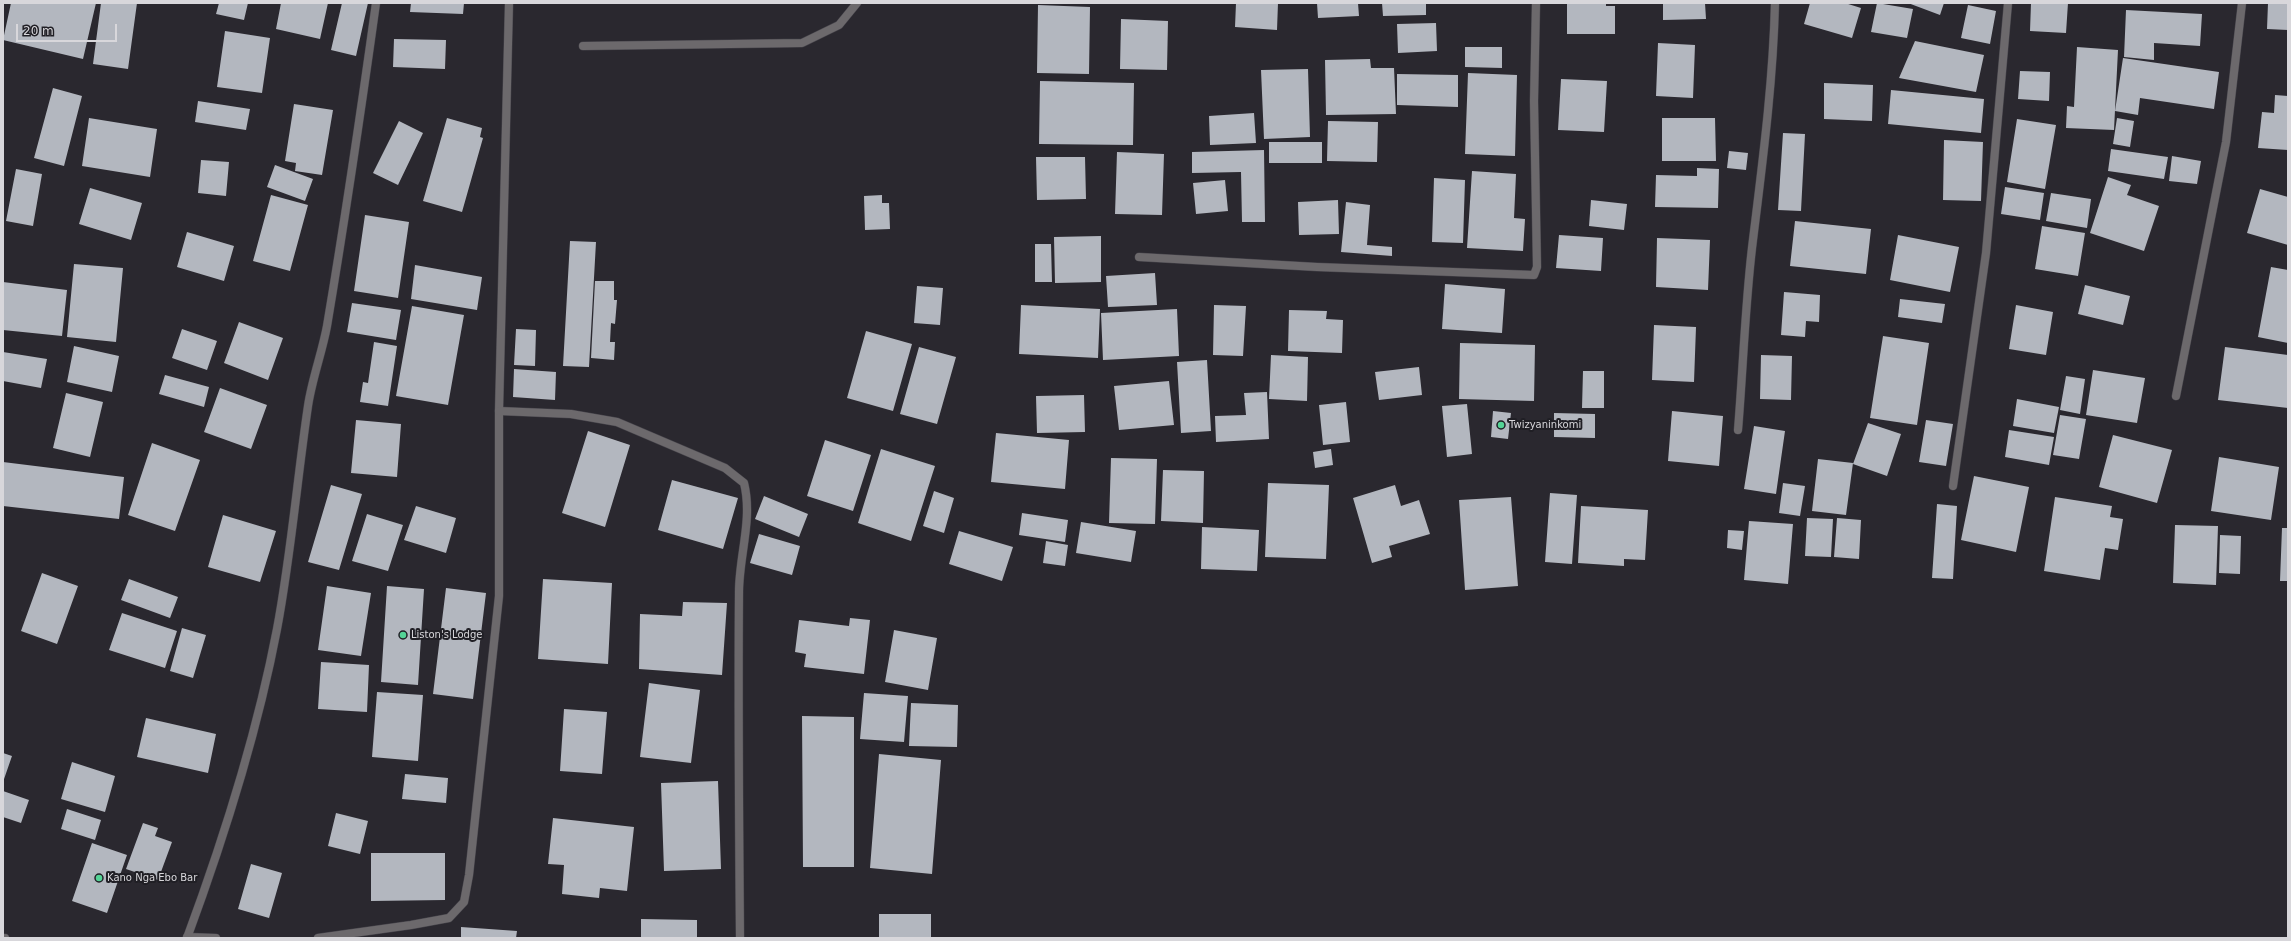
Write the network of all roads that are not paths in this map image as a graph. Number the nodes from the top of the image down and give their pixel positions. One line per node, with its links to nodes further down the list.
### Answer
1 (376, 3): 14 (street)
2 (509, 3): 11 (street)
3 (857, 3): 8 (street)
4 (1536, 3): 9 (street)
5 (1775, 3): 12 (street)
6 (2008, 3): 13 (street)
7 (2242, 3): 10 (street)
8 (583, 46)
9 (1139, 257)
10 (2176, 396)
11 (499, 411): 16 (street); 17 (street)
12 (1738, 430)
13 (1953, 486)
14 (187, 938): 15 (street)
15 (216, 938)
16 (318, 938)
17 (740, 938)

